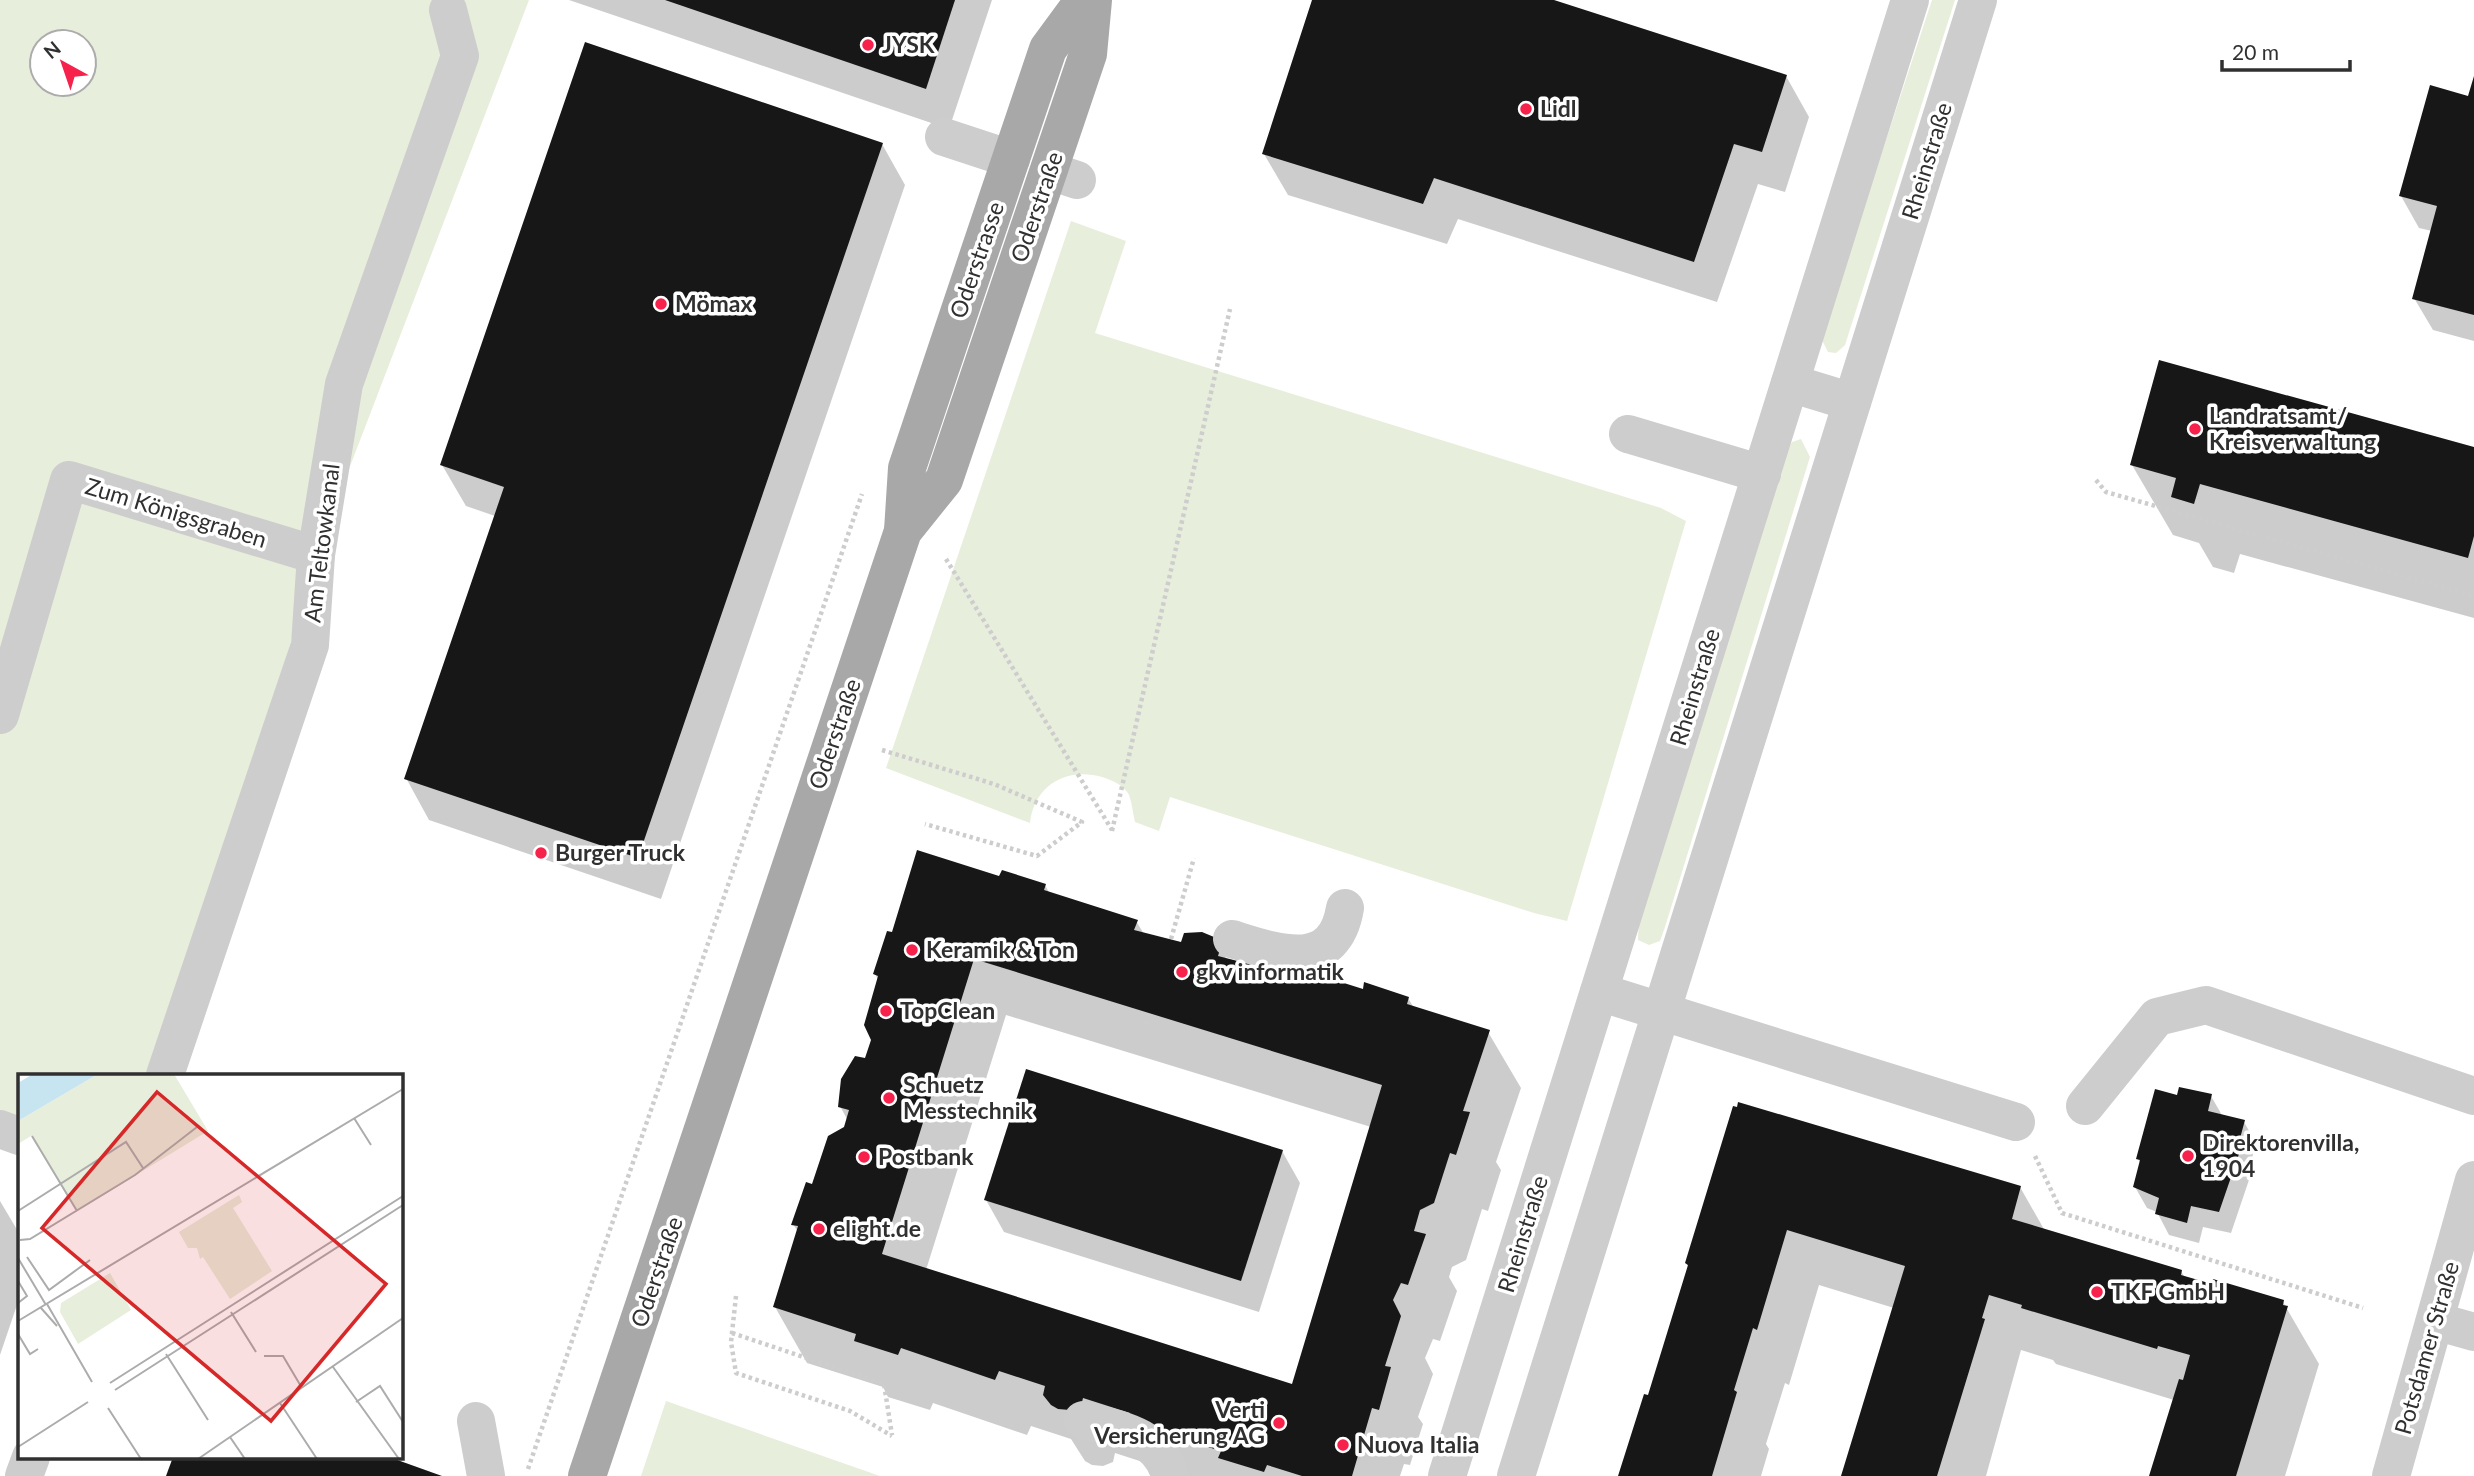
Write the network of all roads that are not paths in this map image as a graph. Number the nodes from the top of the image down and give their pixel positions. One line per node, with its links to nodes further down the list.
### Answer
1 (1084, 0): 7 (main road, Oderstrasse)
2 (1093, 0): 12 (main road, Oderstraße)
3 (1910, 0): 8 (street, Rheinstraße)
4 (1978, 0): 9 (street, Rheinstraße)
5 (448, 10): 13 (street, Am Teltowkanal)
6 (944, 137): 7 (street)
7 (1010, 159): 12 (main road, Oderstrasse)
8 (1790, 383): 9 (street); 11 (street, Rheinstraße)
9 (1852, 402): 18 (street, Rheinstraße)
10 (1628, 434): 11 (street)
11 (1762, 474): 17 (street, Rheinstraße)
12 (904, 531): 33 (main road, Oderstraße)
13 (316, 555): 14 (street, Zum Königsgraben); 19 (street, Am Teltowkanal)
14 (0, 715)
15 (1345, 908): 16 (street)
16 (1231, 939)
17 (1599, 992): 18 (street); 35 (street, Rheinstraße)
18 (1661, 1011): 22 (street); 36 (street, Rheinstraße)
19 (165, 1074)
20 (2474, 1096): 21 (street)
21 (2085, 1106)
22 (2016, 1122)
23 (0, 1129): 24 (street)
24 (18, 1136)
25 (2474, 1180): 26 (street, Potsdamer Straße)
26 (2435, 1321): 27 (street); 37 (street, Potsdamer Straße)
27 (2474, 1332)
28 (1083, 1420): 34 (street)
29 (476, 1421): 32 (street)
30 (31, 1458): 31 (street)
31 (24, 1476)
32 (486, 1476)
33 (587, 1476)
34 (1170, 1476)
35 (1447, 1476)
36 (1516, 1476)
37 (2391, 1476)

